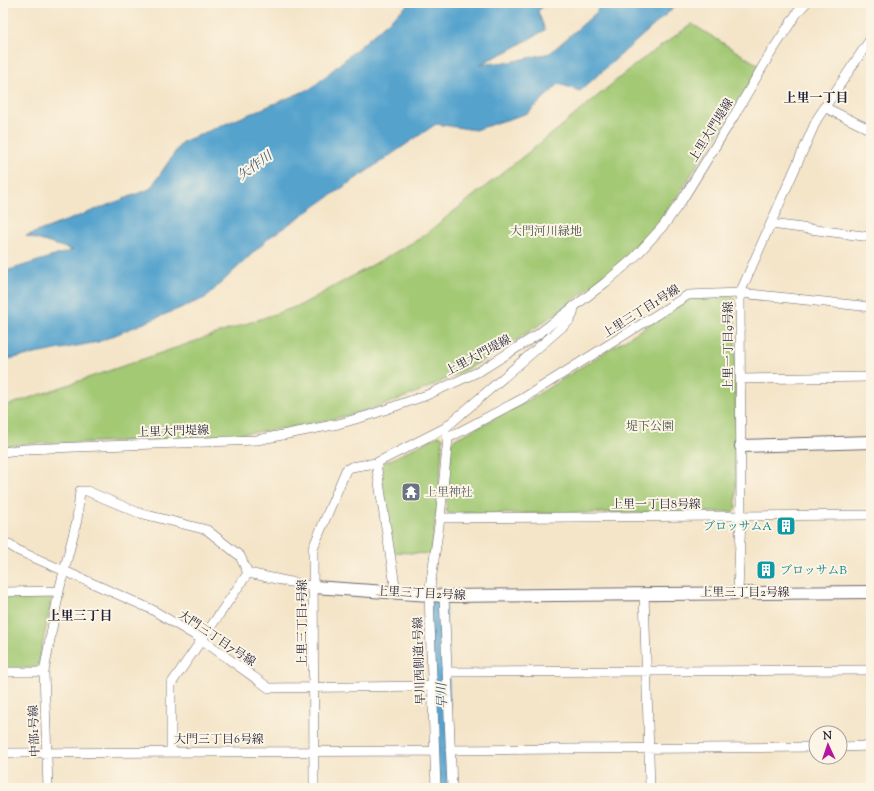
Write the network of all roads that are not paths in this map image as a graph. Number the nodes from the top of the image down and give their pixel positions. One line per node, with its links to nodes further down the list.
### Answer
1 (806, 3): 8 (street, 上里大門堤線)
2 (871, 38): 3 (street, 上里一丁目9号線)
3 (824, 107): 4 (street); 5 (street, 上里一丁目9号線)
4 (871, 130)
5 (771, 224): 6 (street); 7 (street, 上里一丁目9号線)
6 (871, 237)
7 (740, 293): 9 (street, 上里三丁目1号線); 11 (street, 上里一丁目9号線); 13 (street, 上里三丁目1号線)
8 (574, 306): 12 (street); 16 (street, 上里大門堤線)
9 (871, 307)
10 (871, 377): 11 (street)
11 (740, 379): 15 (street, 上里一丁目9号線)
12 (445, 428): 13 (street); 17 (street)
13 (448, 438): 20 (street, 早川西側道1号線)
14 (871, 442): 15 (street)
15 (741, 446): 19 (street, 上里一丁目9号線)
16 (3, 452)
17 (376, 463): 24 (street, 上里三丁目1号線); 27 (street)
18 (871, 515): 19 (street, 上里一丁目8号線)
19 (741, 516): 20 (street, 上里一丁目8号線); 28 (street, 上里一丁目9号線)
20 (440, 518): 31 (street, 早川西側道1号線)
21 (3, 542): 22 (street, 大門三丁目7号線)
22 (65, 571): 23 (street); 25 (street, 中部1号線); 33 (street, 大門三丁目7号線)
23 (248, 573): 24 (street, 上里三丁目2号線); 33 (street)
24 (314, 587): 27 (street, 上里三丁目2号線); 40 (street, 上里三丁目1号線)
25 (59, 591): 26 (street); 36 (street, 中部1号線)
26 (3, 592)
27 (396, 592): 31 (street, 上里三丁目2号線)
28 (738, 592): 29 (street, 上里三丁目2号線); 30 (street, 上里三丁目2号線)
29 (871, 592)
30 (644, 593): 32 (street, 上里三丁目2号線); 38 (street)
31 (429, 595): 32 (street, 上里三丁目2号線); 39 (street, 早川西側道1号線)
32 (444, 596): 37 (street)
33 (201, 639): 40 (street, 大門三丁目7号線); 46 (street)
34 (871, 670): 38 (street)
35 (3, 672): 36 (street)
36 (44, 672): 50 (street, 中部1号線)
37 (448, 672): 38 (street); 45 (street)
38 (646, 672): 44 (street)
39 (432, 686): 40 (street, 大門三丁目7号線); 48 (street, 早川西側道1号線)
40 (314, 688): 47 (street, 上里三丁目1号線)
41 (871, 746): 43 (street)
42 (808, 747): 44 (street)
43 (848, 747)
44 (649, 748): 45 (street); 55 (street)
45 (450, 750): 54 (street)
46 (171, 751): 47 (street, 大門三丁目6号線); 50 (street, 大門三丁目6号線)
47 (314, 751): 48 (street, 大門三丁目6号線); 52 (street, 上里三丁目1号線)
48 (434, 751): 53 (street, 早川西側道1号線)
49 (3, 753): 50 (street, 大門三丁目6号線)
50 (47, 753): 51 (street, 中部1号線)
51 (48, 788)
52 (314, 788)
53 (436, 788)
54 (452, 788)
55 (650, 788)

